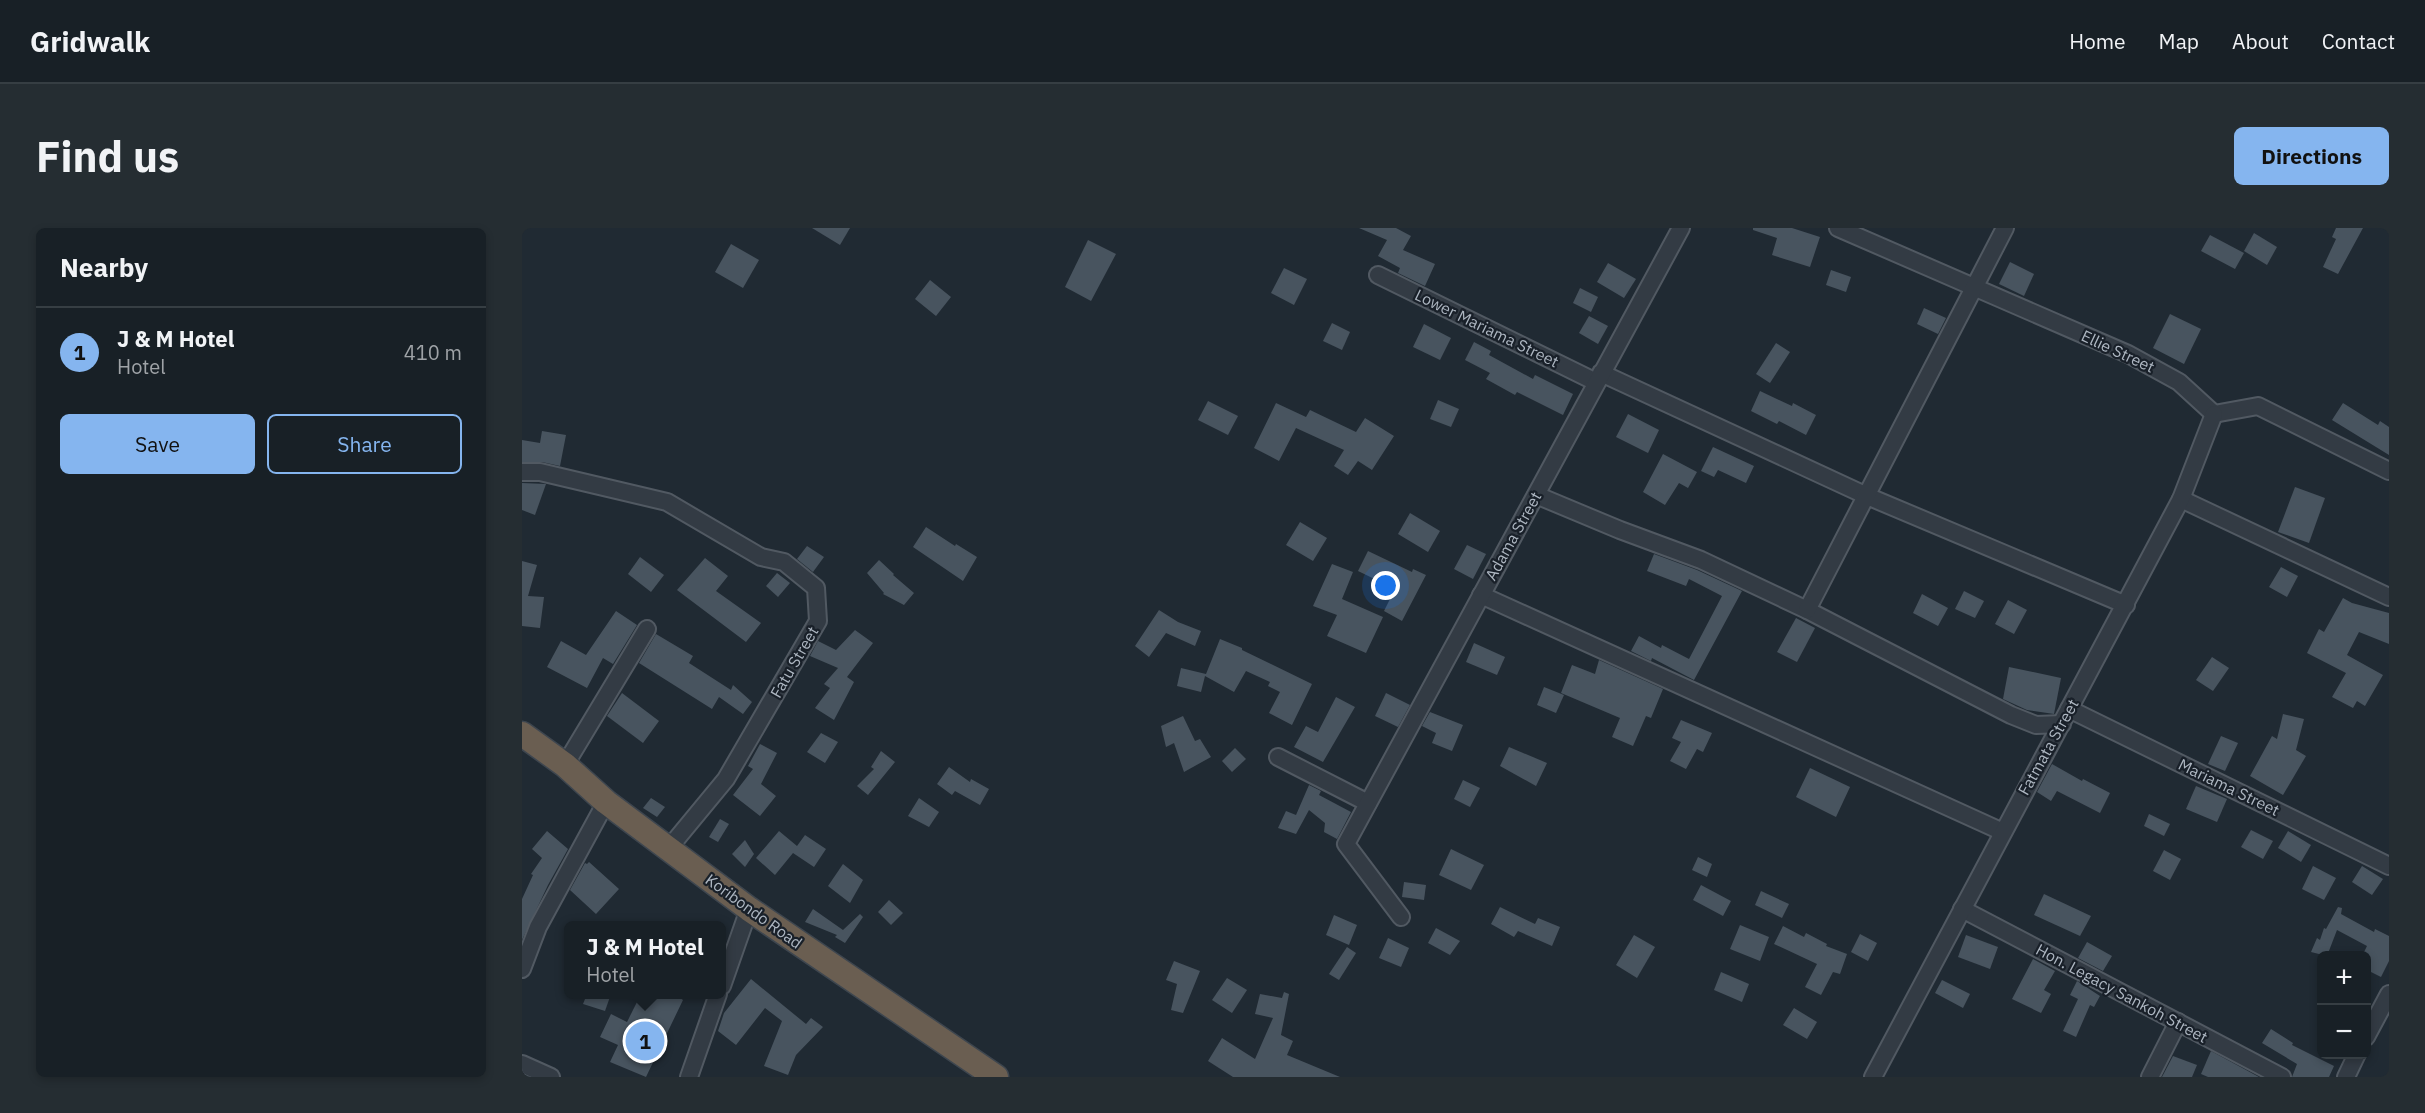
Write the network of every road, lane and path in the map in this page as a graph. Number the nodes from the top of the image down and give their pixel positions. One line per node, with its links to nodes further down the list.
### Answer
1 (1681, 228): 6 (street, Adama Street)
2 (1838, 228): 5 (street, Ellie Street)
3 (2005, 228): 5 (street)
4 (1378, 275): 6 (street, Lower Mariama Street)
5 (1974, 287): 7 (street, Ellie Street); 11 (street)
6 (1598, 377): 10 (street, Adama Street); 11 (street, Lower Mariama Street)
7 (2214, 414): 8 (street); 12 (street, Fatmata Street)
8 (2389, 471)
9 (522, 472): 25 (street, Fatu Street)
10 (1536, 495): 13 (street, Adama Street); 16 (street)
11 (1867, 496): 15 (street, Lower Mariama Street); 16 (street)
12 (2181, 499): 14 (street); 15 (street, Fatmata Street)
13 (1482, 595): 23 (street, Adama Street); 24 (street)
14 (2389, 597)
15 (2126, 605): 18 (street, Fatmata Street)
16 (1807, 610): 18 (street)
17 (647, 629): 21 (street)
18 (2066, 717): 24 (street, Fatmata Street); 26 (street, Mariama Street)
19 (522, 734): 21 (highway, Koribondo Road)
20 (1278, 757): 23 (street)
21 (565, 765): 22 (highway, Koribondo Road)
22 (606, 802): 25 (highway, Koribondo Road); 30 (street)
23 (1368, 803): 29 (street, Adama Street)
24 (2002, 832): 28 (street, Fatmata Street)
25 (669, 848): 27 (highway, Koribondo Road)
26 (2389, 866)
27 (749, 909): 31 (street); 40 (highway, Koribondo Road)
28 (1962, 909): 34 (street, Hon. Legacy Sankoh Street); 41 (street, Fatmata Street)
29 (1401, 917)
30 (522, 969)
31 (726, 975)
32 (2389, 994): 35 (street)
33 (716, 999): 39 (street)
34 (2178, 1022): 42 (street); 43 (street, Hon. Legacy Sankoh Street)
35 (2371, 1028)
36 (2355, 1059): 44 (street)
37 (522, 1064): 38 (street)
38 (551, 1077)
39 (689, 1077)
40 (996, 1077)
41 (1873, 1077)
42 (2150, 1077)
43 (2282, 1077)
44 (2346, 1077)

